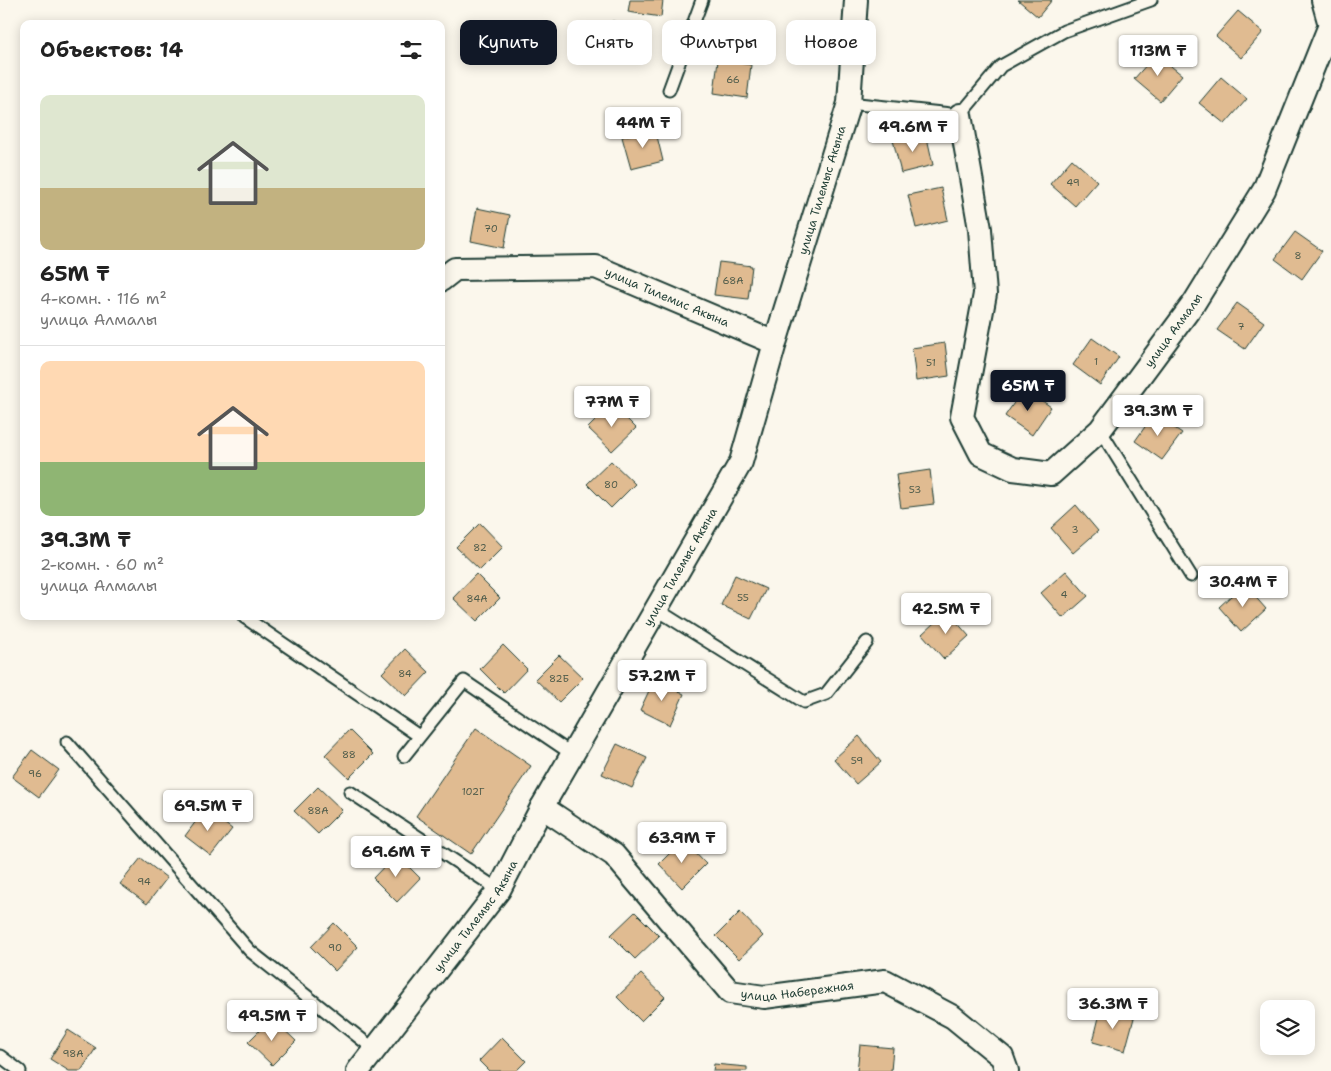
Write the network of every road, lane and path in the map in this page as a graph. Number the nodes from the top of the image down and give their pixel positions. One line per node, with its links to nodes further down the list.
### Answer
1 (702, 0): 5 (lane)
2 (856, 0): 6 (street, улица Тилемыс Акына)
3 (1151, 0): 7 (lane)
4 (1323, 0): 10 (street, улица Алмалы)
5 (669, 90)
6 (849, 102): 7 (lane); 9 (street, улица Тилемыс Акына)
7 (960, 115): 10 (street, улица Алмалы)
8 (445, 277): 9 (street, улица Тилемис Акына)
9 (775, 342): 12 (street, улица Тилемыс Акына)
10 (1100, 430): 11 (lane)
11 (1191, 576)
12 (656, 609): 14 (lane); 17 (street, улица Тилемыс Акына)
13 (248, 620): 15 (lane)
14 (867, 642)
15 (420, 736): 17 (lane); 18 (lane)
16 (67, 742): 22 (lane)
17 (572, 754): 20 (street, улица Тилемыс Акына)
18 (404, 756)
19 (350, 792): 21 (lane)
20 (542, 807): 21 (street, улица Тилемыс Акына); 26 (street, улица Набережная)
21 (499, 890): 22 (street, улица Тилемыс Акына)
22 (375, 1050): 25 (street, улица Тилемыс Акына)
23 (0, 1056): 24 (lane)
24 (20, 1071)
25 (358, 1071)
26 (1007, 1071)

